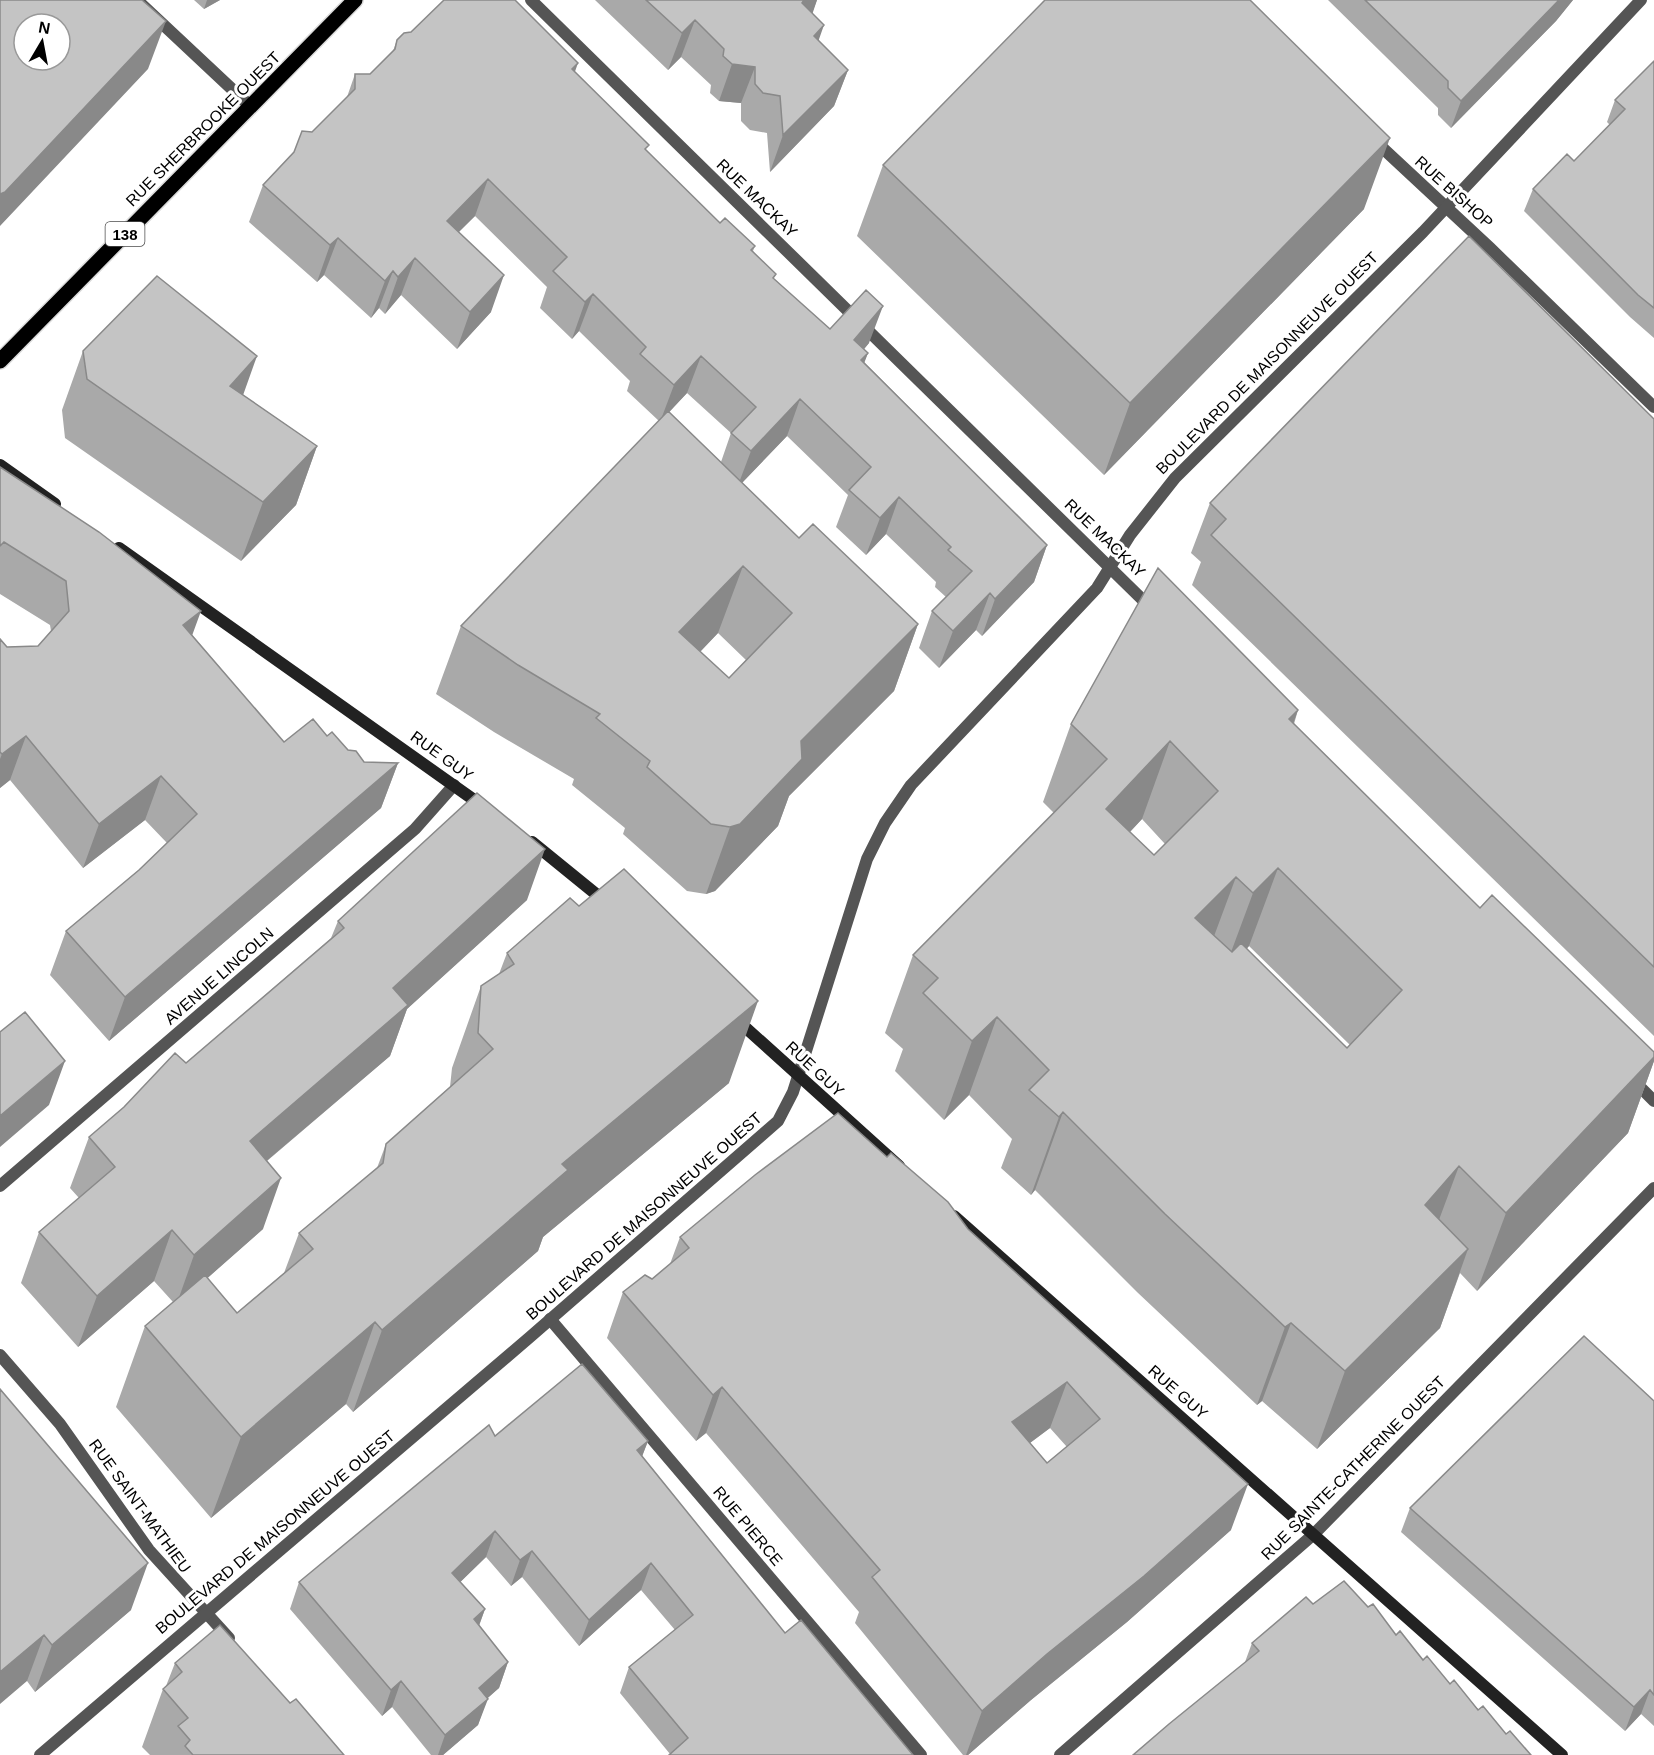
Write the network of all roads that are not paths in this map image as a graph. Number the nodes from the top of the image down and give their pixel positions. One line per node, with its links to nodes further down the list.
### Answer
1 (137, 0): 5 (street)
2 (356, 0): 5 (main road, RUE SHERBROOKE OUEST / 138)
3 (531, 0): 13 (street, RUE MACKAY)
4 (1641, 0): 7 (street, BOULEVARD DE MAISONNEUVE OUEST)
5 (250, 106): 8 (main road, RUE SHERBROOKE OUEST / 138)
6 (1365, 131): 7 (street, RUE BISHOP)
7 (1446, 207): 9 (street, RUE BISHOP); 13 (street, BOULEVARD DE MAISONNEUVE OUEST)
8 (0, 361)
9 (1654, 407)
10 (0, 465): 11 (main road)
11 (64, 510)
12 (112, 543): 15 (main road, RUE GUY)
13 (1111, 567): 14 (street, RUE MACKAY); 21 (street, BOULEVARD DE MAISONNEUVE OUEST)
14 (1160, 617)
15 (454, 785): 16 (main road, RUE GUY); 24 (street, AVENUE LINCOLN)
16 (496, 816)
17 (522, 835): 18 (main road)
18 (620, 914)
19 (724, 1008): 21 (main road, RUE GUY)
20 (1620, 1068): 22 (street)
21 (798, 1075): 23 (main road, RUE GUY); 27 (street, BOULEVARD DE MAISONNEUVE OUEST)
22 (1654, 1101)
23 (906, 1173)
24 (0, 1186)
25 (1654, 1188): 29 (street, RUE SAINTE-CATHERINE OUEST)
26 (941, 1204): 29 (main road, RUE GUY)
27 (550, 1319): 30 (street, BOULEVARD DE MAISONNEUVE OUEST); 33 (street, RUE PIERCE)
28 (0, 1355): 30 (street, RUE SAINT-MATHIEU)
29 (1314, 1534): 34 (street, RUE SAINTE-CATHERINE OUEST); 35 (main road, RUE GUY)
30 (204, 1613): 31 (street, RUE SAINT-MATHIEU); 32 (street, BOULEVARD DE MAISONNEUVE OUEST)
31 (235, 1646)
32 (40, 1755)
33 (921, 1755)
34 (1060, 1755)
35 (1562, 1755)

